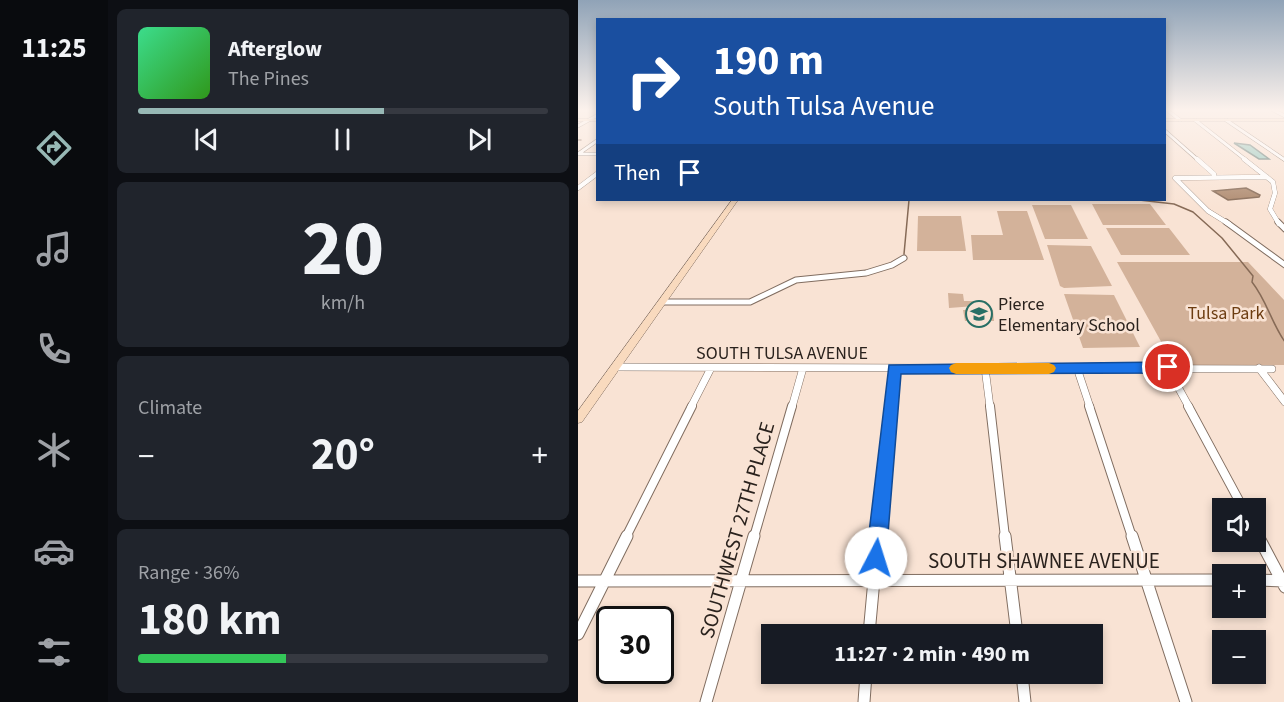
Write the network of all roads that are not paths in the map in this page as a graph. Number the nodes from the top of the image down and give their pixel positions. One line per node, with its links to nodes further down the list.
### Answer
1 (594, 143): 5 (street)
2 (1178, 143): 9 (street)
3 (1223, 143): 10 (street)
4 (1258, 143): 7 (street)
5 (578, 154): 6 (street)
6 (596, 154)
7 (1284, 160)
8 (596, 174): 11 (street)
9 (1214, 174)
10 (1267, 177): 13 (street); 15 (street)
11 (578, 188)
12 (734, 201): 18 (main road)
13 (1284, 229)
14 (1284, 257): 15 (street)
15 (1277, 258): 17 (street)
16 (903, 260): 18 (street)
17 (1284, 265)
18 (662, 302): 19 (main road)
19 (616, 367): 21 (street, SOUTH TULSA AVENUE); 29 (main road)
20 (1168, 367): 25 (street, SOUTH TULSA AVENUE); 26 (street, SOUTH TULSA AVENUE); 30 (street)
21 (711, 368): 22 (street, SOUTH TULSA AVENUE); 38 (street)
22 (803, 368): 23 (street, SOUTH TULSA AVENUE); 36 (street, SOUTHWEST 27TH PLACE)
23 (894, 368): 24 (street, SOUTH TULSA AVENUE); 39 (street)
24 (985, 368): 25 (street, SOUTH TULSA AVENUE); 33 (street)
25 (1077, 368): 32 (street)
26 (1259, 368): 27 (street, SOUTH TULSA AVENUE); 28 (street)
27 (1272, 369)
28 (1284, 402)
29 (578, 419)
30 (1238, 498)
31 (1266, 552): 40 (street)
32 (1146, 579): 33 (street, SOUTH SHAWNEE AVENUE); 34 (street, SOUTH SHAWNEE AVENUE); 49 (street)
33 (1010, 580): 39 (street, SOUTH SHAWNEE AVENUE); 42 (street)
34 (1212, 580)
35 (578, 581): 38 (street, SOUTH SHAWNEE AVENUE)
36 (740, 581): 38 (street, SOUTH SHAWNEE AVENUE); 39 (street, SOUTH SHAWNEE AVENUE); 46 (street, SOUTHWEST 27TH PLACE)
37 (1266, 581): 40 (street)
38 (603, 582): 43 (street)
39 (874, 582): 41 (street)
40 (1283, 583)
41 (870, 624)
42 (1016, 624)
43 (578, 634)
44 (865, 684): 47 (street)
45 (1023, 684): 48 (street)
46 (706, 702)
47 (864, 702)
48 (1025, 702)
49 (1186, 702)

